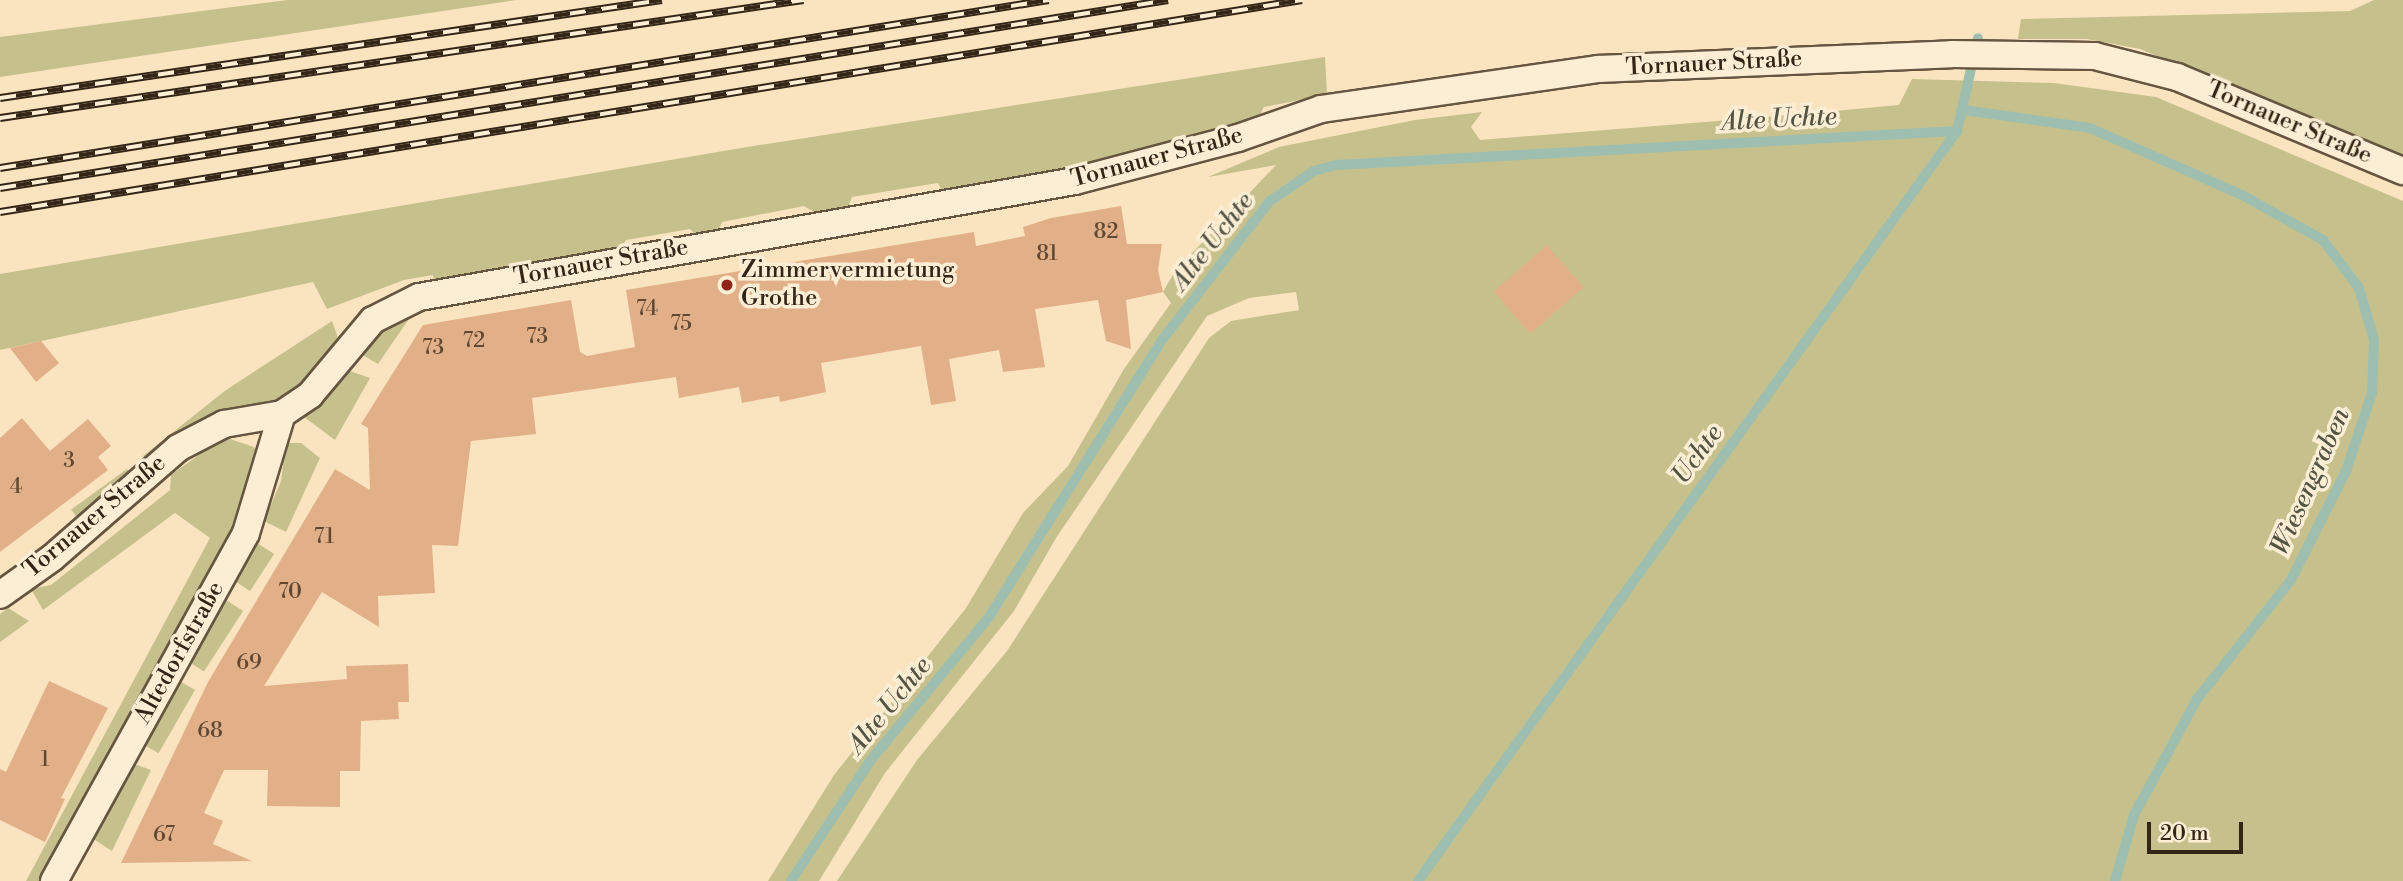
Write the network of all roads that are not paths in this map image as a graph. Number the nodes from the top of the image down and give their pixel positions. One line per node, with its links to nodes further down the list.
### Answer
1 (2403, 171): 2 (street, Tornauer Straße)
2 (282, 414): 3 (street, Tornauer Straße); 4 (street, Altedorfstraße)
3 (0, 595)
4 (54, 881)

